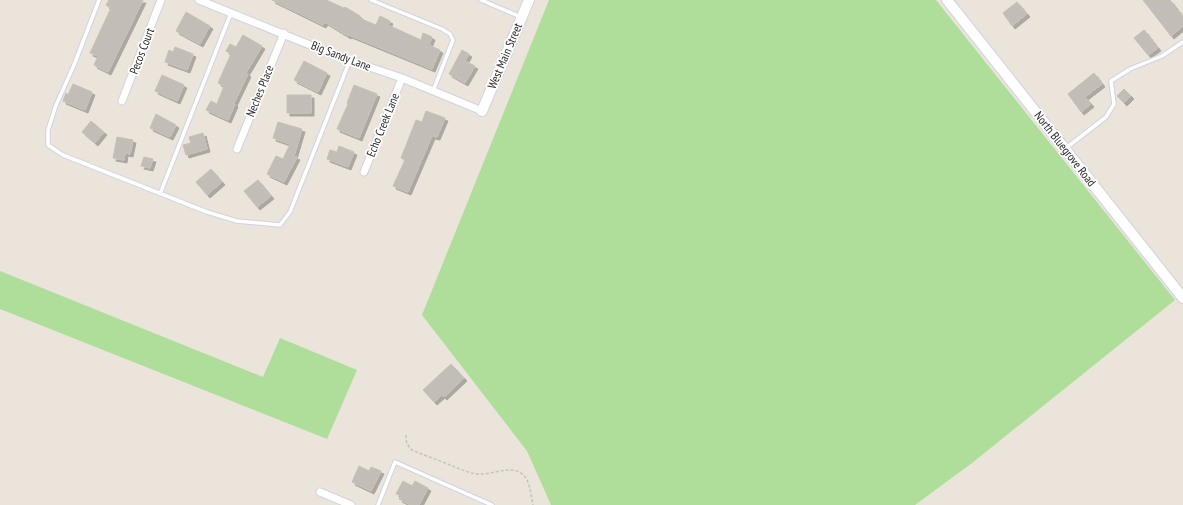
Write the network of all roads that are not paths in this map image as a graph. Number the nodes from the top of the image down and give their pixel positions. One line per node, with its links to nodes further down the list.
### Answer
1 (99, 0): 20 (lane)
2 (161, 0): 15 (street, Pecos Court)
3 (199, 0): 8 (street, Big Sandy Lane)
4 (371, 0): 14 (lane)
5 (481, 0): 9 (lane)
6 (529, 0): 9 (street, West Main Street)
7 (947, 0): 18 (street, North Bluegrove Road)
8 (231, 13): 10 (street, Big Sandy Lane); 20 (lane)
9 (522, 17): 16 (street, West Main Street)
10 (284, 34): 12 (street, Big Sandy Lane); 17 (street, Neches Place)
11 (1183, 42): 18 (lane)
12 (350, 60): 13 (street, Big Sandy Lane); 20 (lane)
13 (402, 78): 14 (street, Big Sandy Lane); 19 (street, Echo Creek Lane)
14 (433, 91): 16 (street, Big Sandy Lane)
15 (122, 101)
16 (482, 111)
17 (237, 149)
18 (1065, 149): 21 (street, North Bluegrove Road)
19 (364, 172)
20 (160, 194)
21 (1183, 298)
22 (320, 492): 23 (street)
23 (351, 505)
24 (378, 505): 25 (lane)
25 (492, 505)

